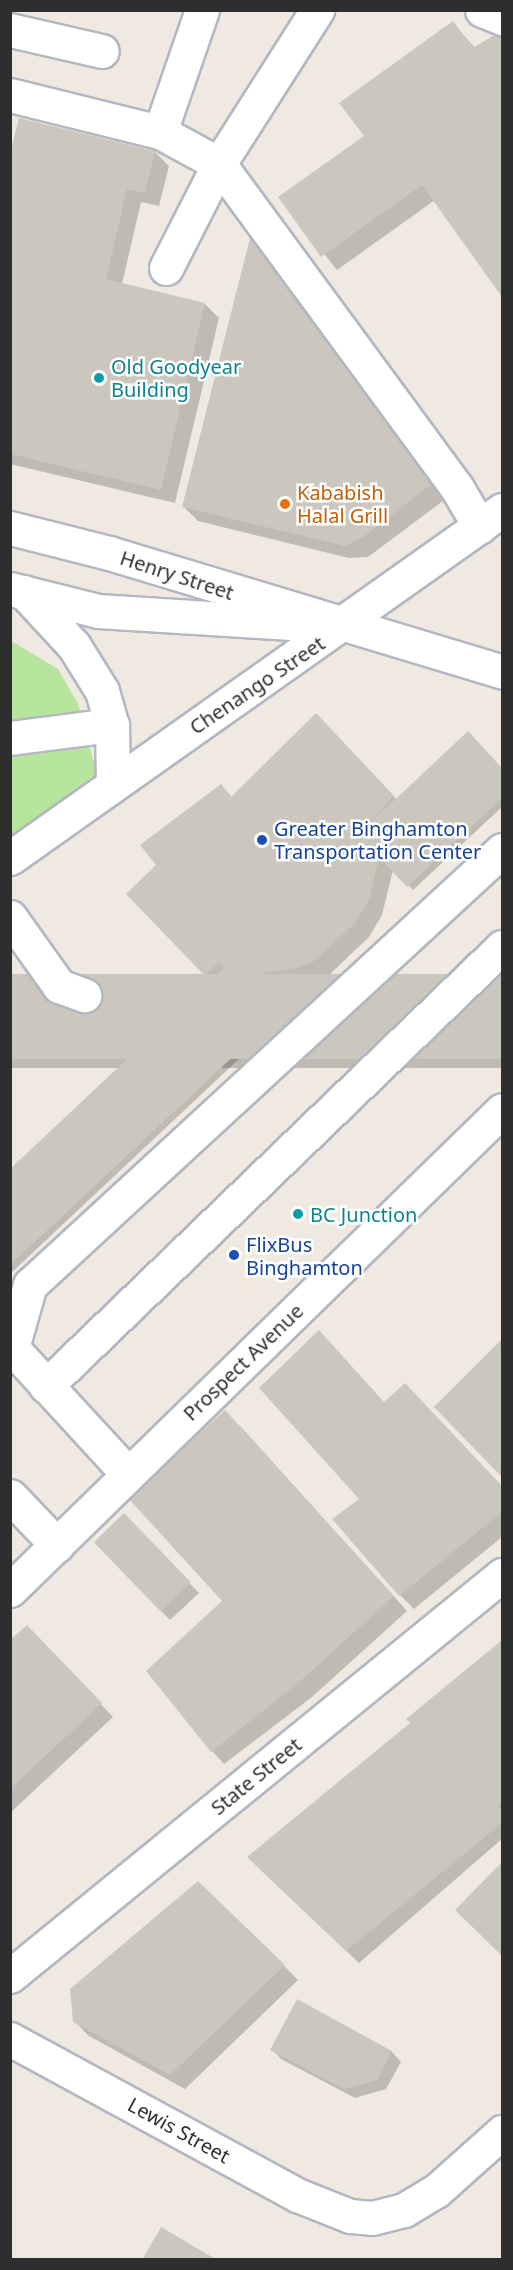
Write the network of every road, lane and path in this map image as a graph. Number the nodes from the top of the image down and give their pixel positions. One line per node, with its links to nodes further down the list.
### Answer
1 (202, 10): 8 (street)
2 (317, 10): 9 (street)
3 (482, 10): 4 (street)
4 (502, 18)
5 (10, 30): 6 (street)
6 (102, 51)
7 (10, 95): 8 (street)
8 (160, 132): 9 (street)
9 (219, 164): 10 (street); 11 (street)
10 (166, 268)
11 (491, 518): 14 (street, Chenango Street)
12 (10, 528): 14 (street, Henry Street)
13 (17, 590): 14 (street, Henry Street); 16 (street)
14 (343, 627): 15 (street, Henry Street); 18 (street, Chenango Street)
15 (502, 672)
16 (112, 725): 17 (street); 18 (street)
17 (10, 738)
18 (113, 783): 20 (street, Chenango Street)
19 (502, 850): 25 (street)
20 (10, 858)
21 (10, 917): 23 (street)
22 (502, 947): 25 (street)
23 (84, 995)
24 (502, 1110): 26 (street, Prospect Avenue)
25 (46, 1386): 26 (street)
26 (128, 1474): 28 (street, Prospect Avenue)
27 (10, 1496): 28 (street)
28 (57, 1545): 30 (street, Prospect Avenue)
29 (502, 1575): 31 (street, State Street)
30 (10, 1590)
31 (10, 1976)
32 (10, 2039): 33 (street, Lewis Street)
33 (502, 2132)

